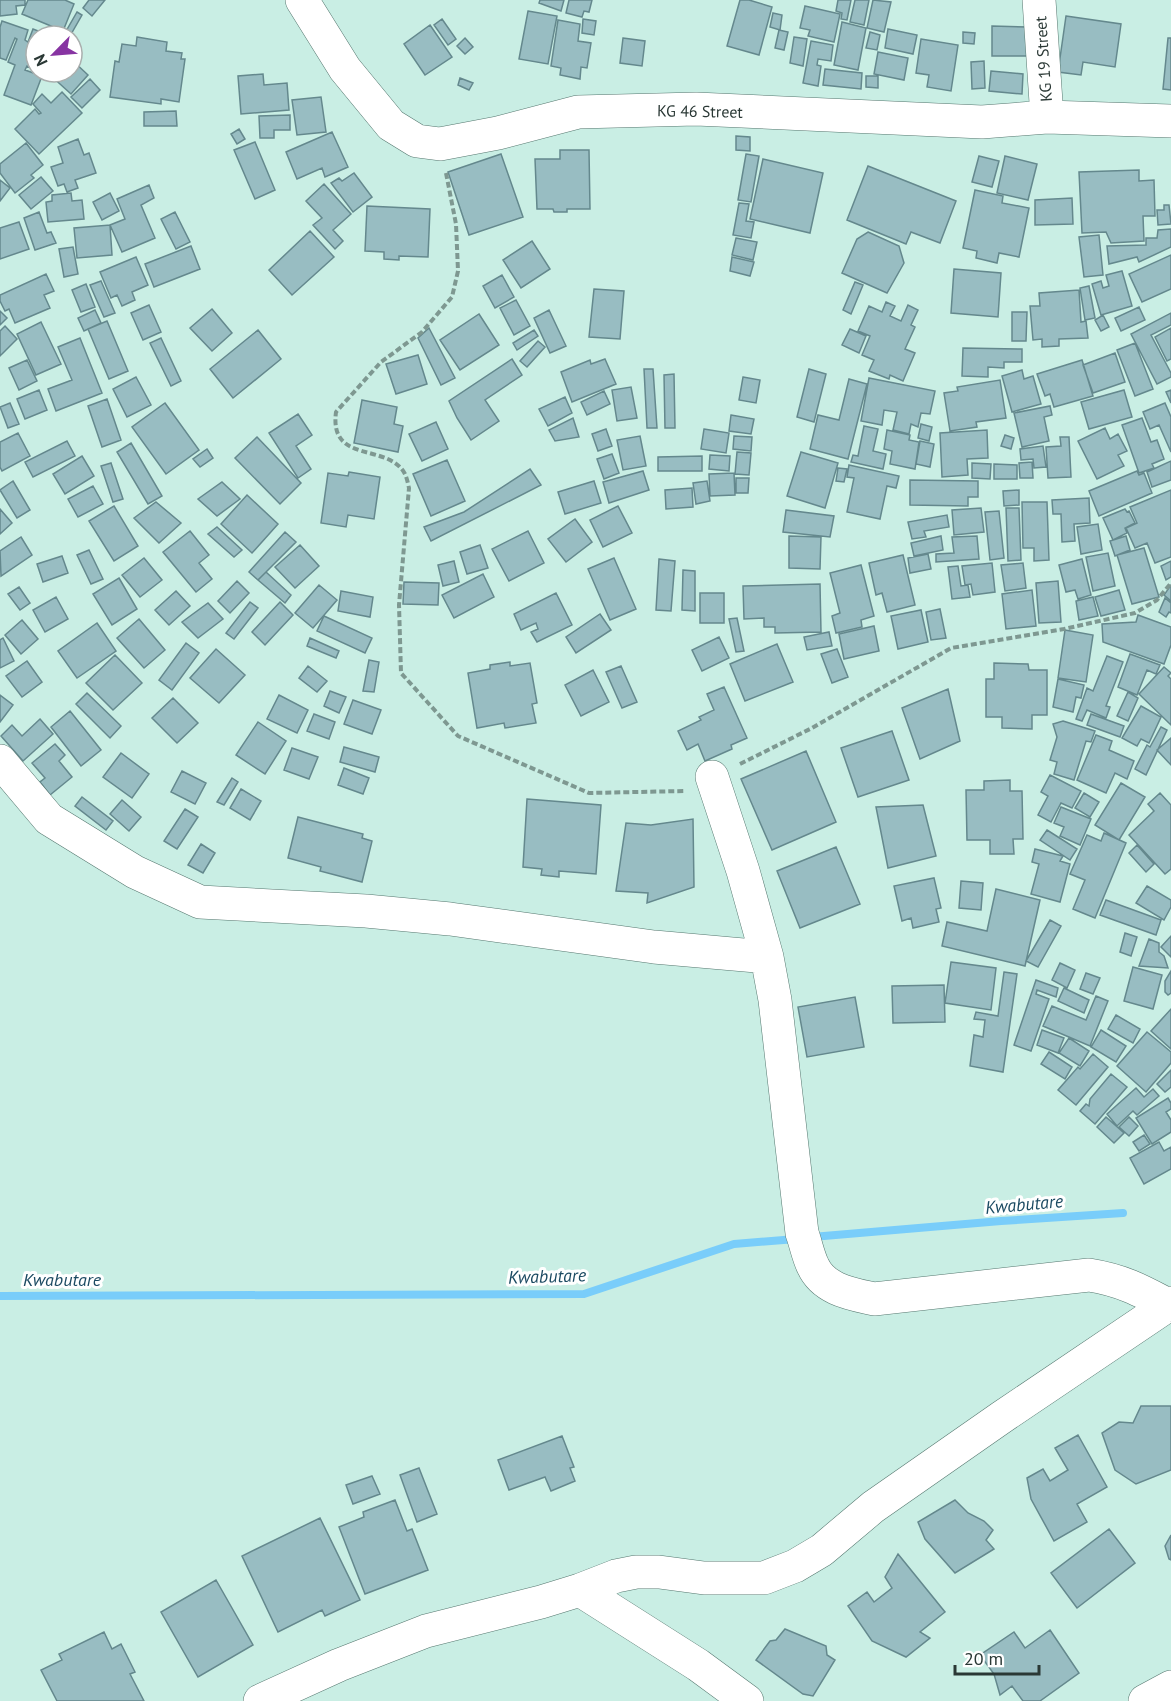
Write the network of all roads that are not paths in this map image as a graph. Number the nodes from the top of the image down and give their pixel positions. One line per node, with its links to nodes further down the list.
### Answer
1 (302, 0): 3 (street, KG 46 Street)
2 (1039, 0): 3 (street, KG 19 Street)
3 (1047, 117): 4 (street, KG 46 Street)
4 (1171, 121)
5 (0, 761): 7 (street)
6 (712, 777): 7 (street)
7 (767, 957): 8 (street)
8 (1169, 1304): 9 (street)
9 (580, 1590): 11 (street); 12 (street)
10 (1171, 1687): 13 (street)
11 (260, 1701)
12 (747, 1701)
13 (1145, 1701)

